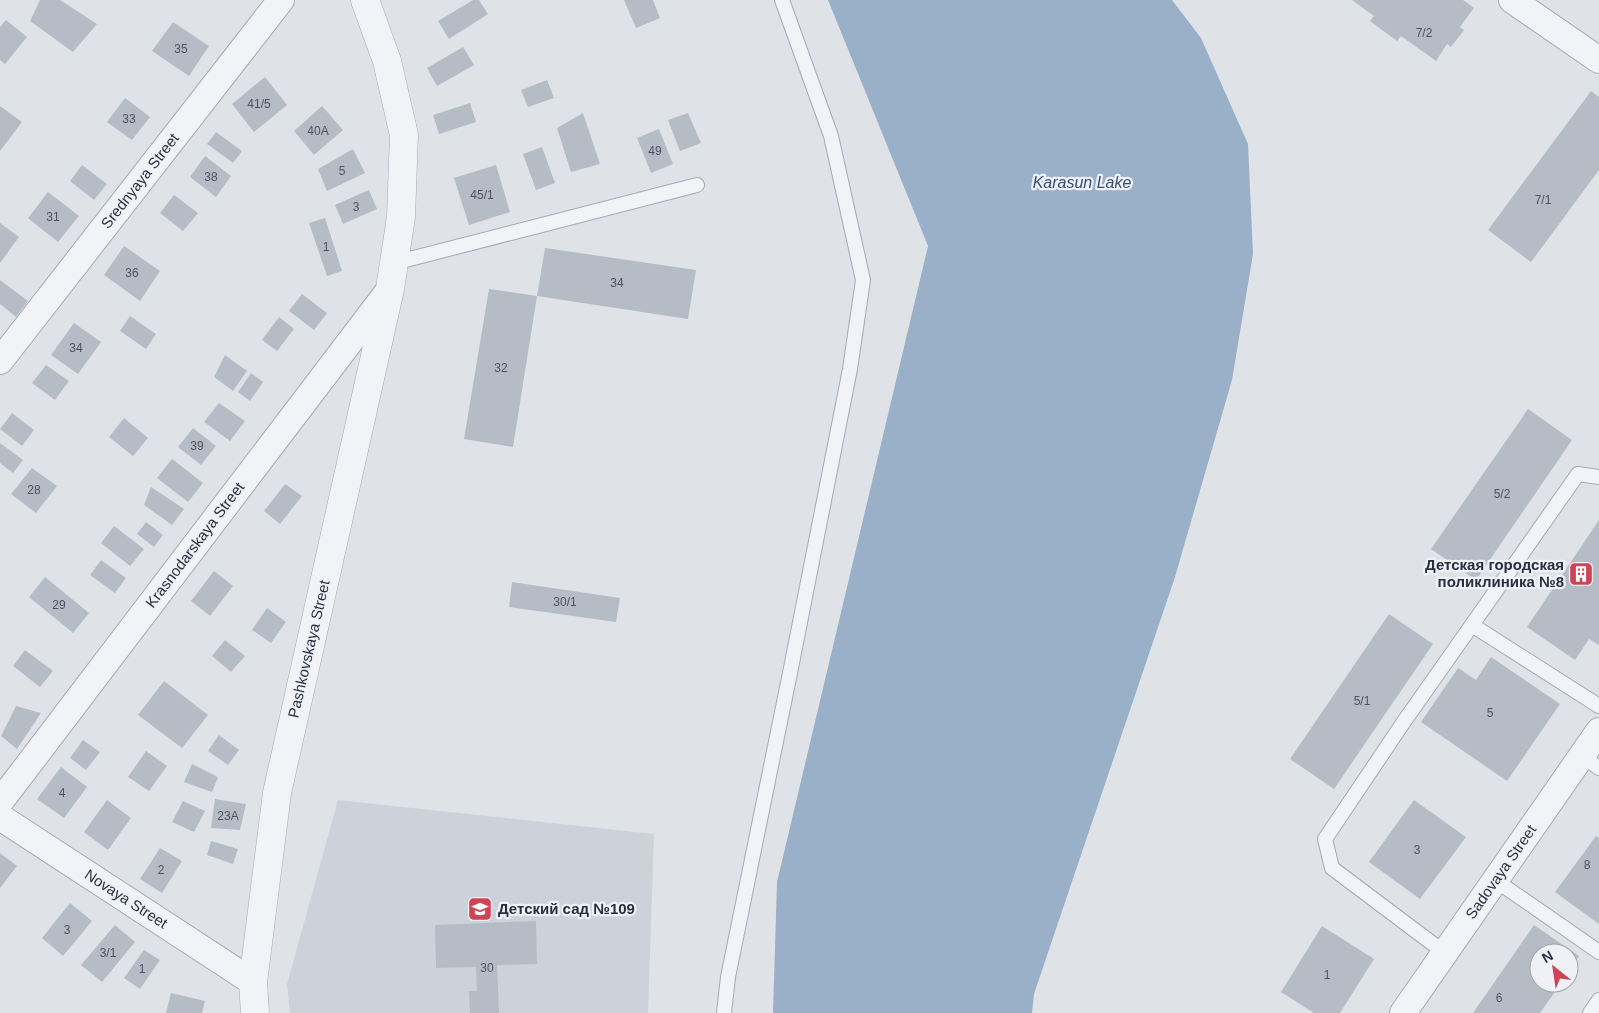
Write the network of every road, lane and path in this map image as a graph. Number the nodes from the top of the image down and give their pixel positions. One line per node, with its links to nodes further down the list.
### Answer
1 (281, 0): 9 (street, Srednyaya Street)
2 (365, 0): 7 (street, Pashkovskaya Street)
3 (782, 0): 23 (lane)
4 (1512, 0): 5 (street)
5 (1599, 60)
6 (697, 185): 7 (lane)
7 (394, 263): 8 (street, Pashkovskaya Street)
8 (390, 289): 15 (street, Krasnodarskaya Street); 20 (street, Pashkovskaya Street)
9 (0, 361)
10 (1599, 477): 11 (lane)
11 (1472, 625): 12 (lane); 19 (lane)
12 (1599, 706)
13 (1599, 731): 14 (street, Sadovaya Street)
14 (1590, 762): 17 (street, Sadovaya Street)
15 (0, 802)
16 (0, 817): 20 (street, Novaya Street)
17 (1495, 880): 18 (lane); 19 (street, Sadovaya Street)
18 (1599, 952)
19 (1445, 953): 24 (street, Sadovaya Street)
20 (253, 982): 22 (street, Pashkovskaya Street)
21 (1599, 1000): 25 (lane)
22 (255, 1013)
23 (724, 1013)
24 (1403, 1013)
25 (1590, 1013)

